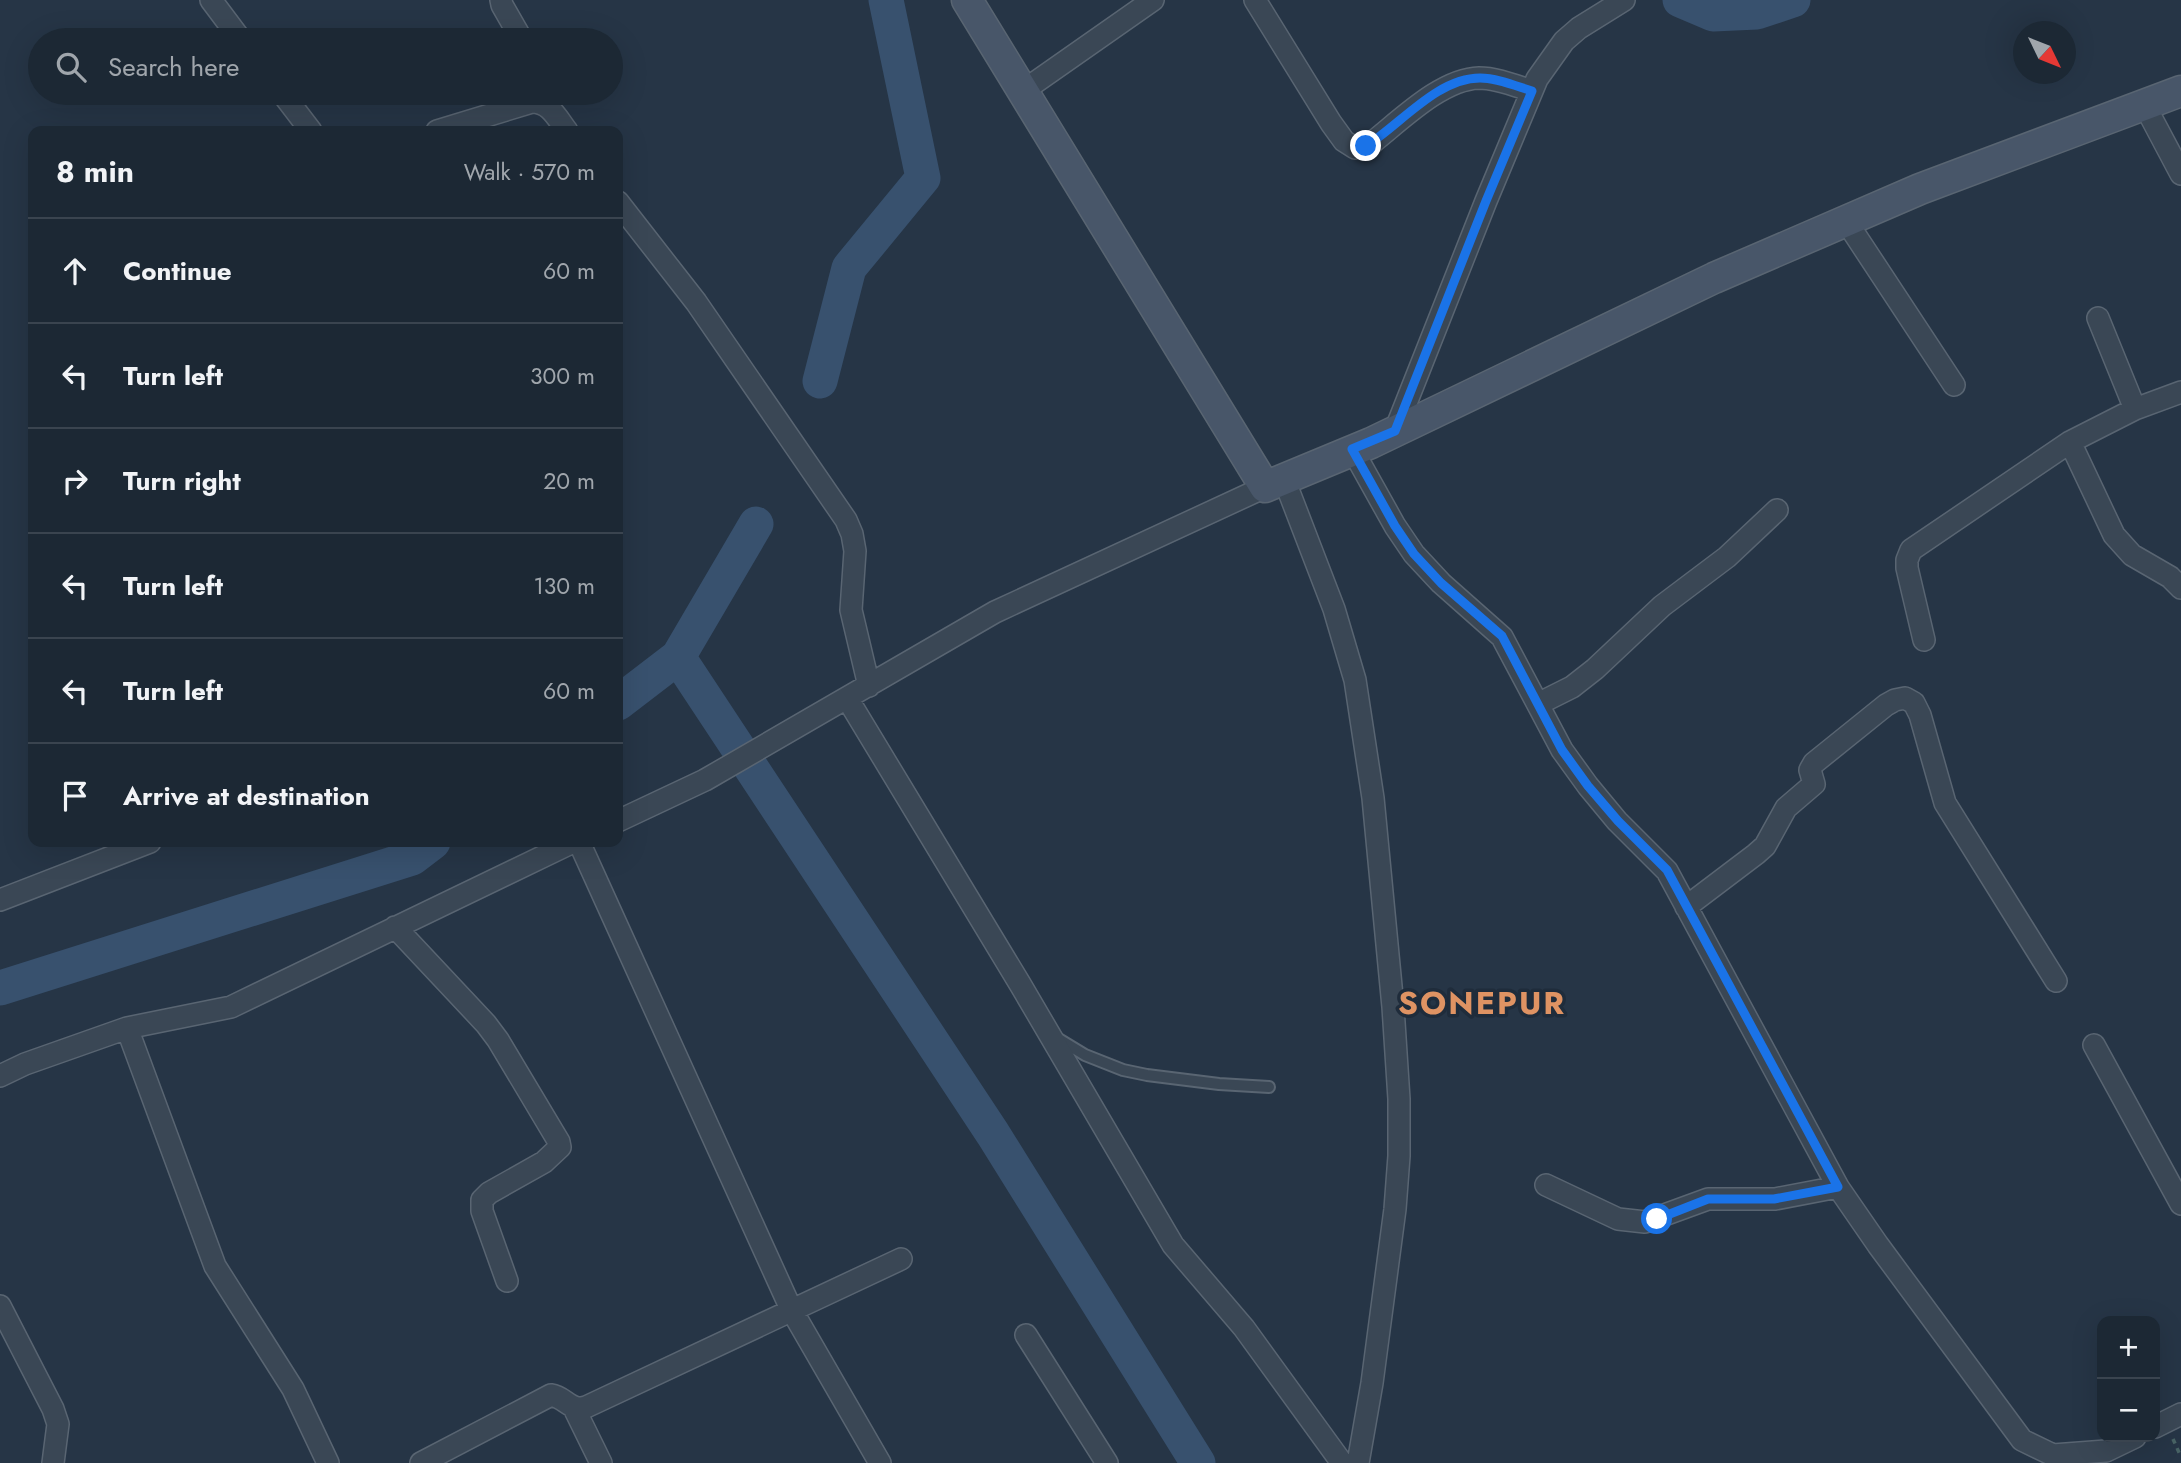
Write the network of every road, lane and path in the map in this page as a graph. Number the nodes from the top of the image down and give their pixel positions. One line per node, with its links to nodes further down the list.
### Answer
1 (211, 0): 7 (street)
2 (501, 0): 8 (street)
3 (967, 0): 9 (street)
4 (1153, 0): 9 (street)
5 (1255, 0): 10 (street)
6 (1625, 0): 10 (street)
7 (232, 28)
8 (515, 28)
9 (1023, 90): 29 (street)
10 (1532, 91): 26 (street)
11 (2181, 92): 15 (street)
12 (291, 105): 16 (street)
13 (522, 105): 17 (street)
14 (548, 105): 18 (street)
15 (2144, 106): 19 (street); 21 (street)
16 (307, 126)
17 (453, 126)
18 (563, 126)
19 (2181, 174)
20 (623, 208): 33 (street)
21 (1846, 221): 23 (street); 26 (street)
22 (2098, 318): 25 (street)
23 (1954, 385)
24 (2181, 392): 25 (street)
25 (2134, 408): 27 (street)
26 (1395, 431): 28 (street)
27 (2070, 442): 31 (street); 32 (street)
28 (1352, 449): 29 (street); 35 (street)
29 (1275, 483): 33 (street); 68 (street)
30 (1777, 510): 35 (street)
31 (2181, 588)
32 (1924, 640)
33 (869, 686): 34 (street)
34 (847, 698): 36 (street); 45 (street)
35 (1538, 704): 41 (street)
36 (623, 819)
37 (137, 847): 40 (street)
38 (563, 847): 42 (street)
39 (581, 847): 55 (street)
40 (0, 900)
41 (1686, 907): 43 (street); 50 (street)
42 (396, 927): 44 (street); 53 (street)
43 (2056, 981)
44 (127, 1028): 47 (street); 62 (street)
45 (1045, 1031): 48 (lane); 67 (street)
46 (2095, 1045): 51 (street)
47 (0, 1076)
48 (1269, 1087)
49 (1546, 1185): 50 (street)
50 (1838, 1187): 60 (street)
51 (2181, 1204)
52 (901, 1259): 55 (street)
53 (507, 1281)
54 (0, 1306): 61 (street)
55 (791, 1309): 57 (street); 65 (street)
56 (1026, 1335): 66 (street)
57 (574, 1408): 63 (street); 64 (street)
58 (2181, 1413): 59 (street)
59 (2160, 1424)
60 (2125, 1442)
61 (53, 1463)
62 (328, 1463)
63 (421, 1463)
64 (601, 1463)
65 (880, 1463)
66 (1107, 1463)
67 (1342, 1463)
68 (1358, 1463)

